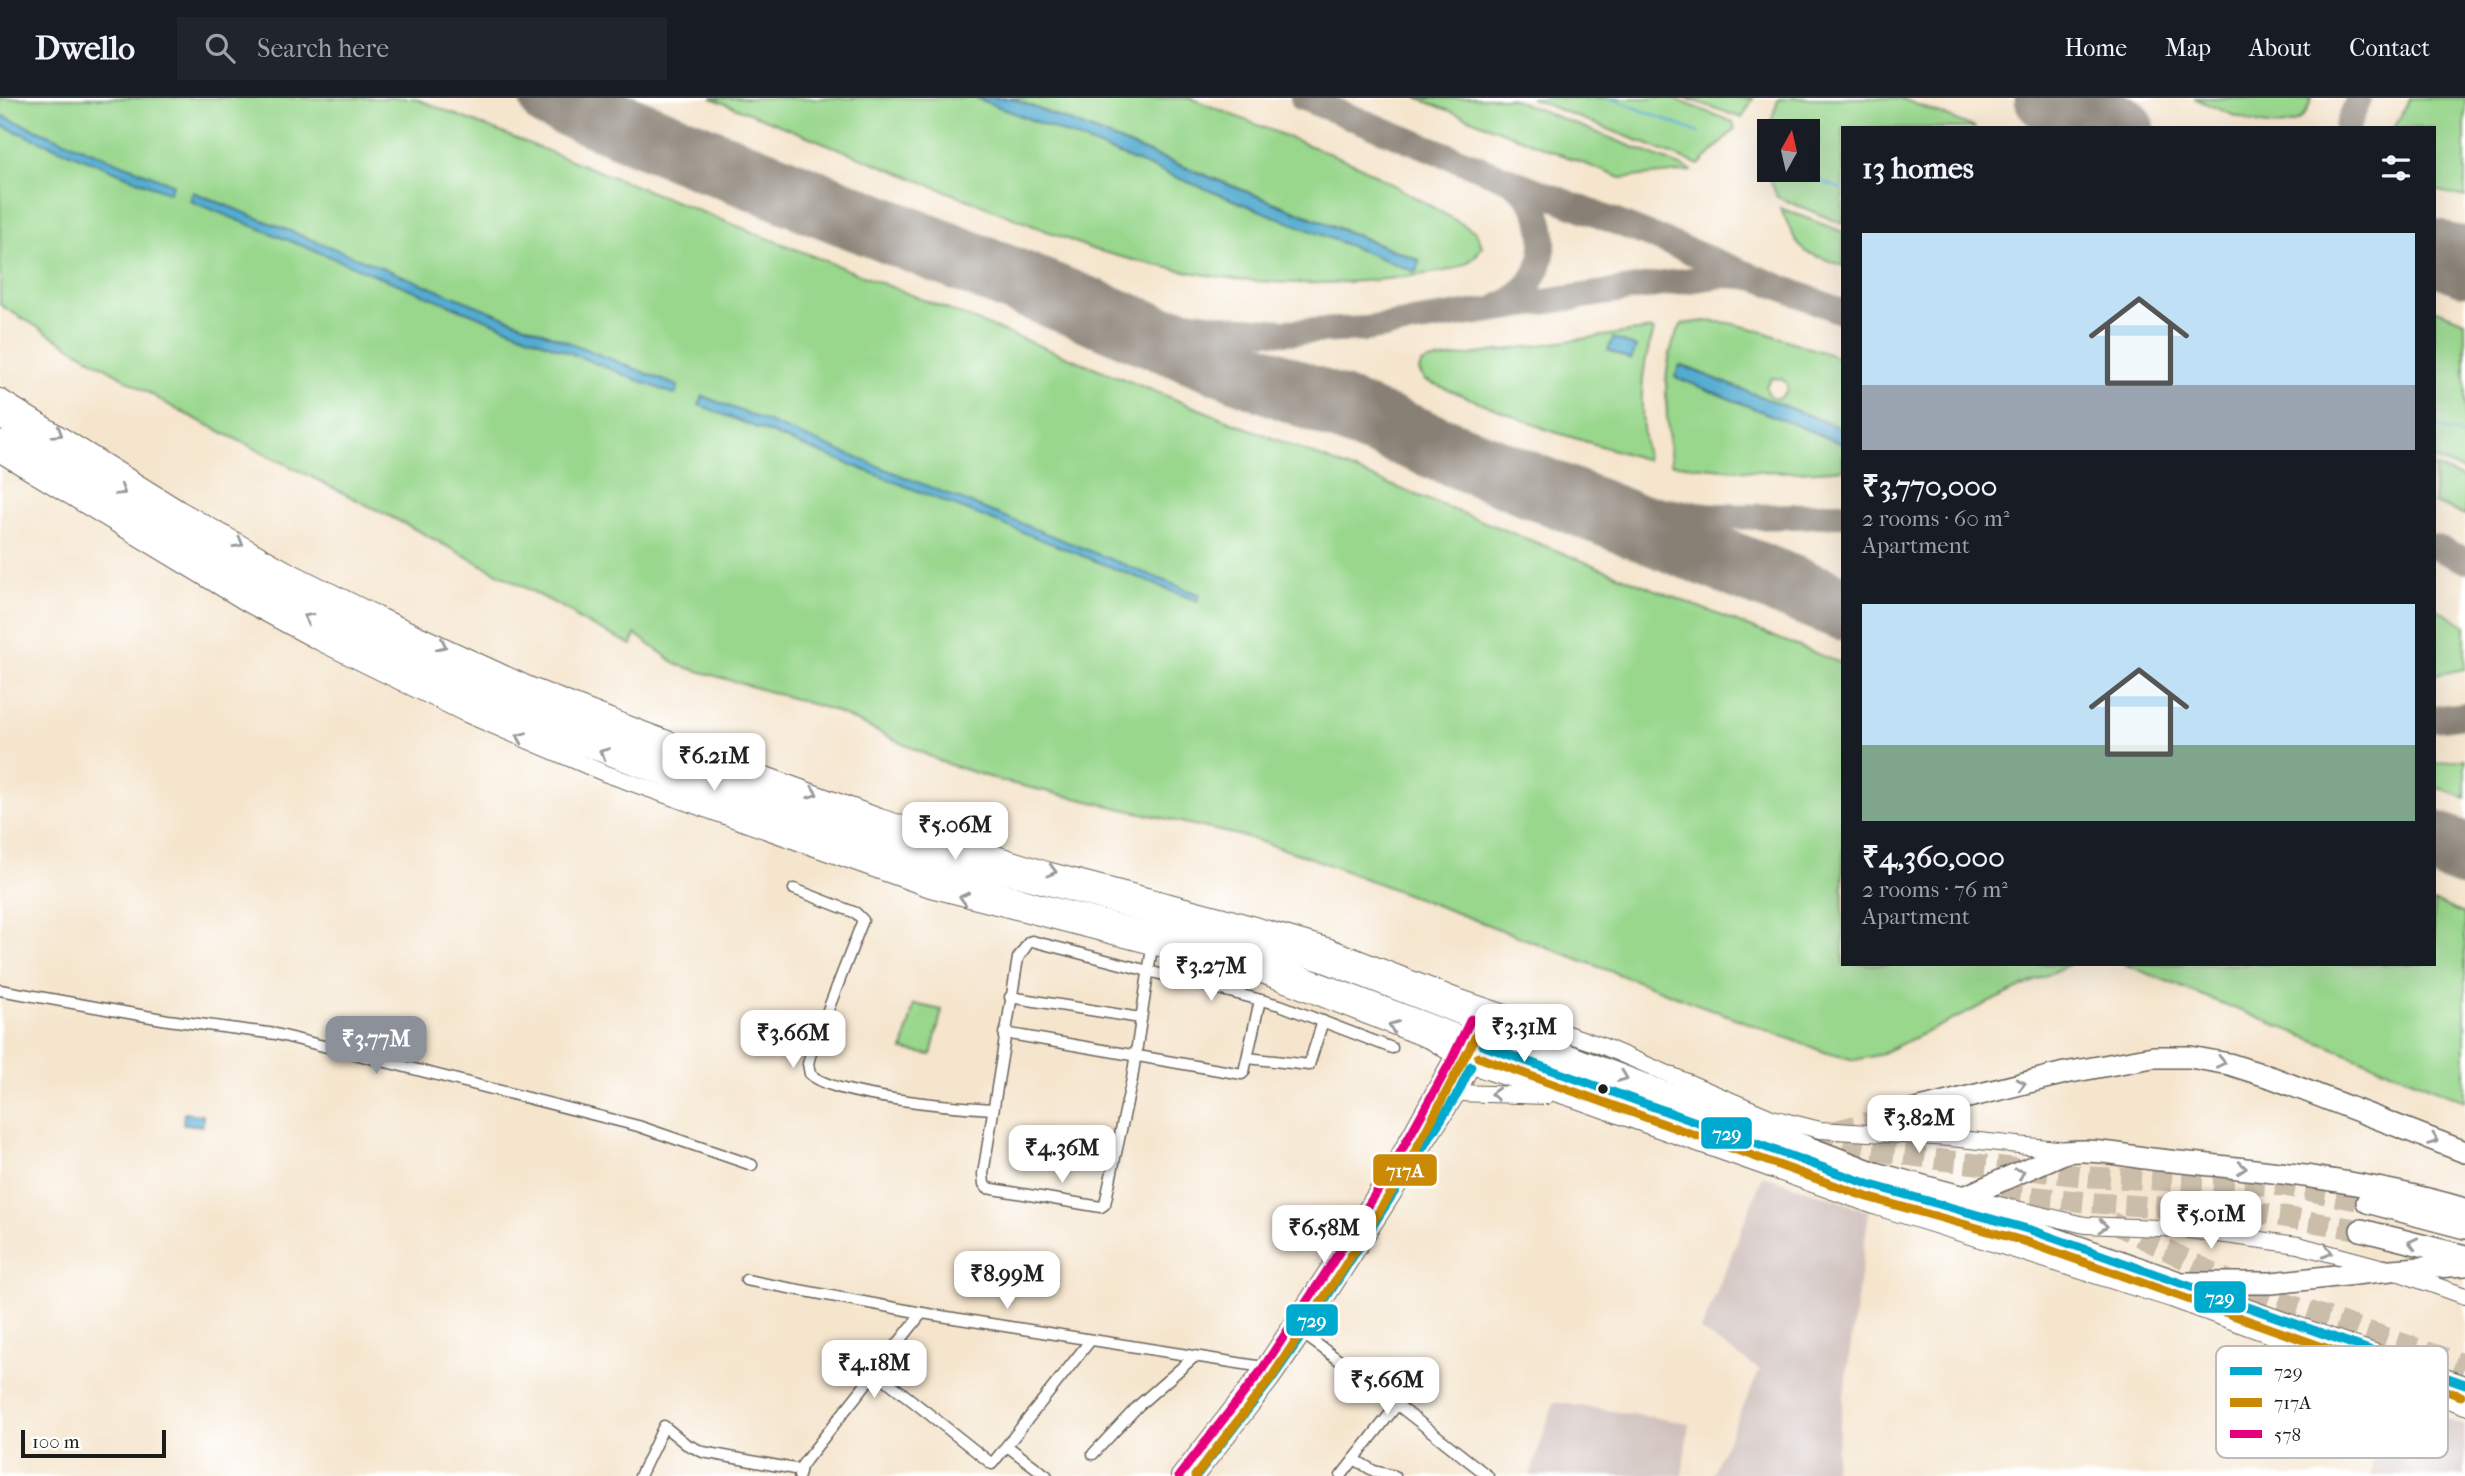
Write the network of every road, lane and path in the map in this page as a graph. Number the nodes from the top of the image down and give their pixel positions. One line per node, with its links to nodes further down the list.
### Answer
1 (0, 397): 23 (street, one-way to 23)
2 (0, 416): 6 (highway, one-way to 6)
3 (0, 441): 6 (highway, one-way to 3)
4 (0, 454): 6 (street, one-way to 4)
5 (794, 889): 21 (street)
6 (1155, 931): 7 (street); 14 (highway); 14 (street, one-way to 6)
7 (1147, 970): 9 (street); 10 (street); 11 (street)
8 (0, 990): 25 (street)
9 (1010, 997): 11 (street); 13 (street)
10 (1260, 1000): 12 (street); 17 (street)
11 (1140, 1018): 16 (street)
12 (1323, 1021): 15 (street); 17 (street)
13 (1004, 1034): 16 (street); 21 (street)
14 (1472, 1036): 18 (street); 18 (street); 26 (highway, one-way to 26); 35 (highway); 46 (street)
15 (1392, 1048)
16 (1135, 1055): 17 (street); 21 (street)
17 (1248, 1058)
18 (1471, 1066): 19 (street); 20 (street)
19 (1458, 1093): 20 (street, one-way to 19); 38 (street)
20 (1579, 1101): 41 (street)
21 (993, 1109)
22 (1884, 1118): 24 (highway, one-way to 24)
23 (2073, 1151): 26 (highway, one-way to 23); 28 (highway, one-way to 28)
24 (2465, 1152)
25 (752, 1165)
26 (1964, 1197): 33 (street, one-way to 33)
27 (2367, 1202): 29 (highway)
28 (2465, 1209)
29 (2465, 1228)
30 (2361, 1230): 31 (highway, one-way to 30)
31 (2465, 1256)
32 (2465, 1265): 33 (highway)
33 (2391, 1270): 35 (highway); 36 (street)
34 (746, 1280): 37 (street)
35 (2181, 1283): 39 (street)
36 (2465, 1296)
37 (922, 1313): 40 (street); 45 (street)
38 (1303, 1334): 46 (street); 50 (street)
39 (2330, 1337): 42 (street); 43 (street)
40 (1090, 1341): 44 (street); 52 (street)
41 (2297, 1346)
42 (2328, 1346)
43 (2356, 1346)
44 (1194, 1357): 46 (street); 53 (street)
45 (876, 1372): 52 (street); 55 (street)
46 (1264, 1373): 58 (street); 59 (street)
47 (2448, 1378): 48 (street)
48 (2465, 1384)
49 (2448, 1400): 51 (street)
50 (1397, 1405): 54 (street); 62 (street)
51 (2465, 1406)
52 (1007, 1446): 57 (street)
53 (1093, 1454)
54 (1354, 1459): 60 (street); 61 (street)
55 (800, 1473): 56 (street)
56 (640, 1476)
57 (1047, 1476)
58 (1179, 1476)
59 (1196, 1476)
60 (1340, 1476)
61 (1395, 1476)
62 (1488, 1476)

